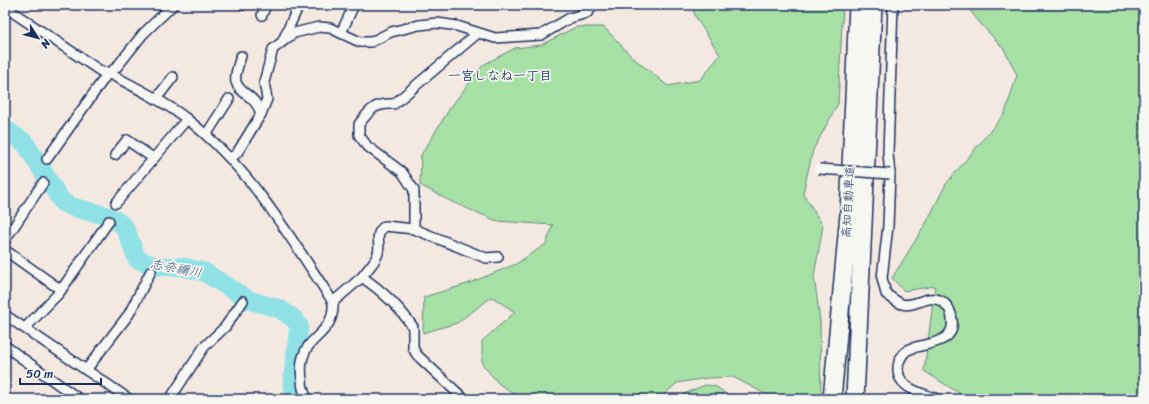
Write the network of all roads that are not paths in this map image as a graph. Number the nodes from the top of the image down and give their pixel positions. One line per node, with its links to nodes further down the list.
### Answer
1 (173, 5): 15 (street)
2 (266, 5): 10 (street)
3 (299, 5): 13 (street)
4 (354, 5): 12 (street)
5 (594, 5): 11 (street)
6 (858, 5): 50 (highway, 高知自動車道)
7 (873, 5): 44 (highway, 高知自動車道)
8 (893, 5): 27 (street)
9 (5, 7): 15 (street)
10 (262, 15)
11 (478, 33): 12 (street); 31 (street)
12 (341, 34): 13 (street)
13 (283, 41): 19 (street)
14 (241, 56): 19 (street)
15 (108, 73): 17 (street); 25 (street)
16 (173, 76): 17 (street)
17 (156, 99): 20 (street)
18 (229, 99): 21 (street)
19 (261, 114): 24 (street)
20 (186, 118): 21 (street); 23 (street)
21 (206, 135): 24 (street)
22 (115, 155): 23 (street)
23 (153, 158): 29 (street)
24 (231, 158): 39 (street)
25 (46, 159)
26 (818, 169): 27 (street, bridge)
27 (890, 174): 51 (street)
28 (43, 183): 32 (street)
29 (116, 203)
30 (109, 221): 37 (street)
31 (414, 229): 34 (street); 36 (street)
32 (5, 240)
33 (5, 253): 37 (street)
34 (498, 257)
35 (150, 271): 43 (street)
36 (362, 277): 39 (street); 49 (street)
37 (61, 290): 41 (street)
38 (243, 301): 47 (street)
39 (333, 302): 48 (street)
40 (5, 315): 41 (street)
41 (25, 328): 43 (street)
42 (5, 346): 45 (street)
43 (86, 370): 46 (street)
44 (856, 394)
45 (73, 397)
46 (129, 399)
47 (170, 399)
48 (308, 399)
49 (464, 399)
50 (832, 399)
51 (938, 399)

